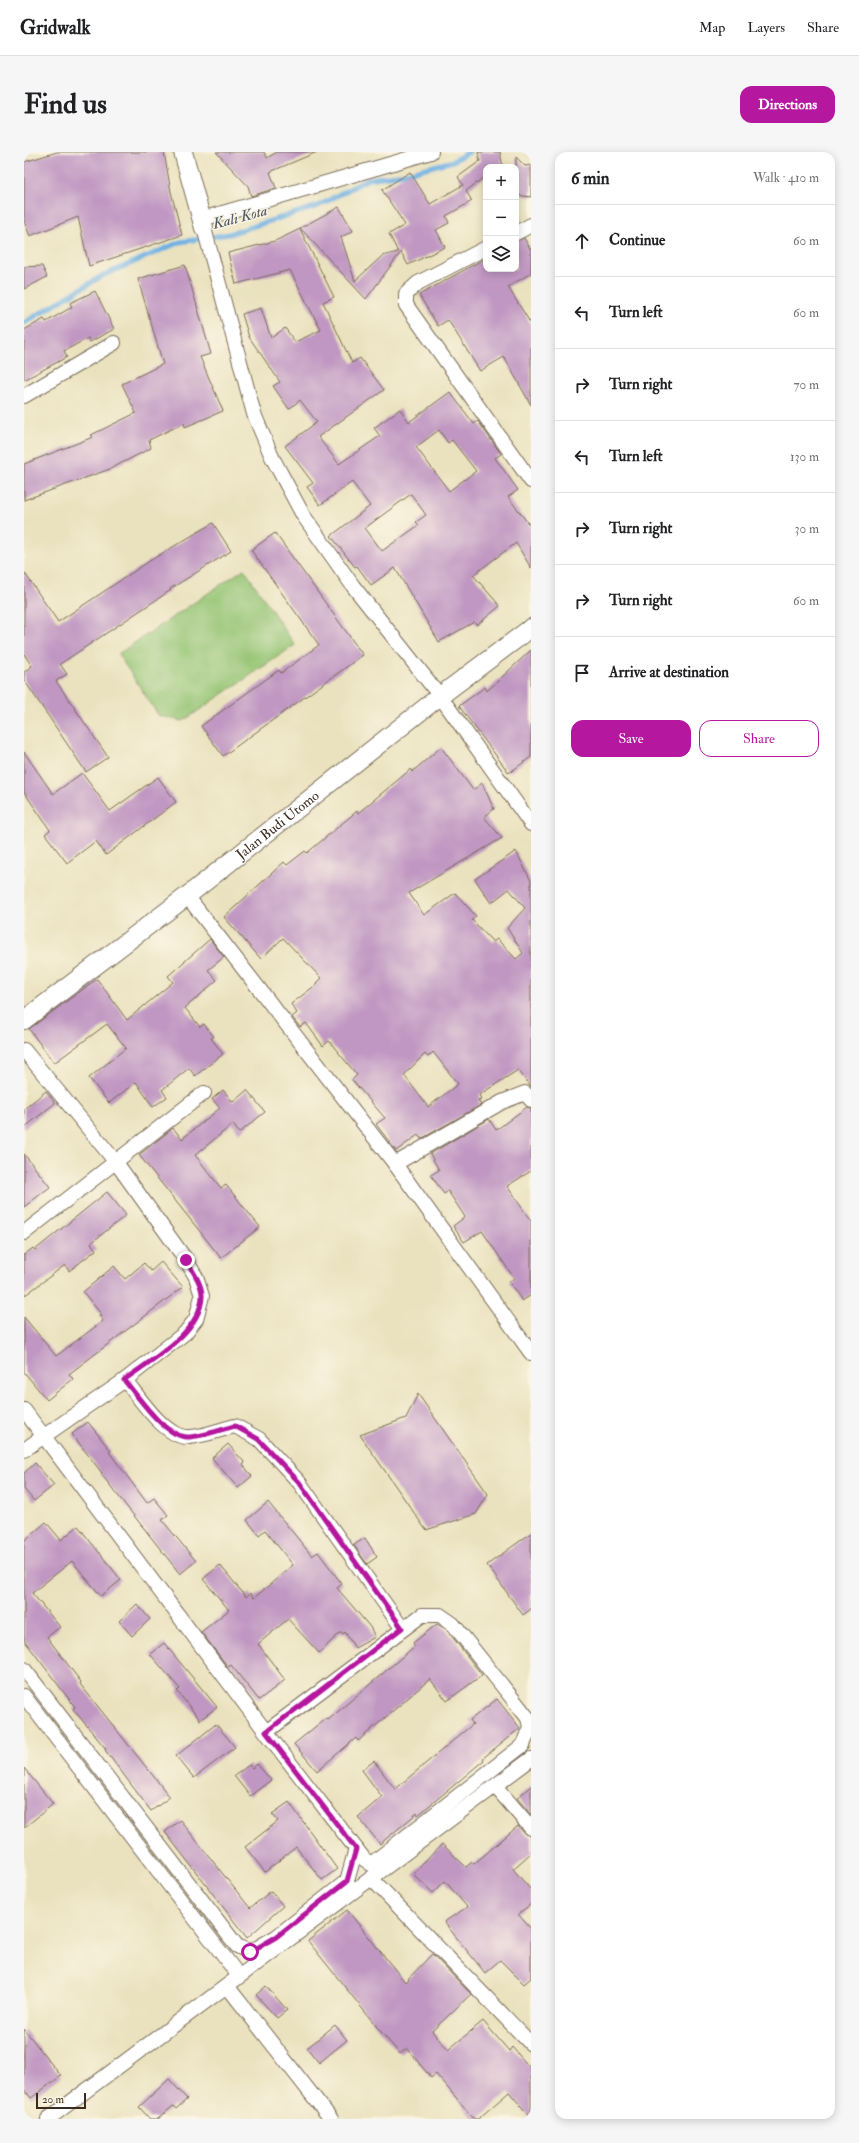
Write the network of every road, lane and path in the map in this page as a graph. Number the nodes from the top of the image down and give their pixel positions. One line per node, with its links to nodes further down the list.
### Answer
1 (183, 152): 3 (street)
2 (431, 152): 3 (street)
3 (203, 224): 11 (street)
4 (531, 225): 5 (street)
5 (519, 231)
6 (483, 250): 9 (street)
7 (114, 343): 8 (street)
8 (24, 396)
9 (531, 481)
10 (531, 628): 11 (street, Jalan Budi Utomo)
11 (440, 696): 12 (street); 13 (street, Jalan Budi Utomo)
12 (531, 824)
13 (187, 896): 14 (street, Jalan Budi Utomo); 19 (street)
14 (24, 1020)
15 (24, 1050): 18 (street)
16 (204, 1093): 18 (street)
17 (529, 1094): 19 (street)
18 (115, 1161): 20 (street); 22 (street)
19 (395, 1164): 21 (street)
20 (24, 1233)
21 (531, 1353)
22 (124, 1380): 24 (street); 26 (street)
23 (24, 1410): 24 (street)
24 (42, 1435): 25 (street); 29 (street)
25 (24, 1450)
26 (402, 1628): 29 (street); 33 (street)
27 (24, 1669): 33 (street)
28 (24, 1696): 35 (street)
29 (266, 1732): 33 (street)
30 (531, 1759): 31 (street)
31 (495, 1786): 32 (street); 34 (street)
32 (531, 1828)
33 (356, 1849)
34 (372, 1879): 35 (street); 37 (street)
35 (239, 1976): 36 (street)
36 (227, 1986): 38 (street); 39 (street)
37 (531, 2044)
38 (48, 2119)
39 (331, 2119)

